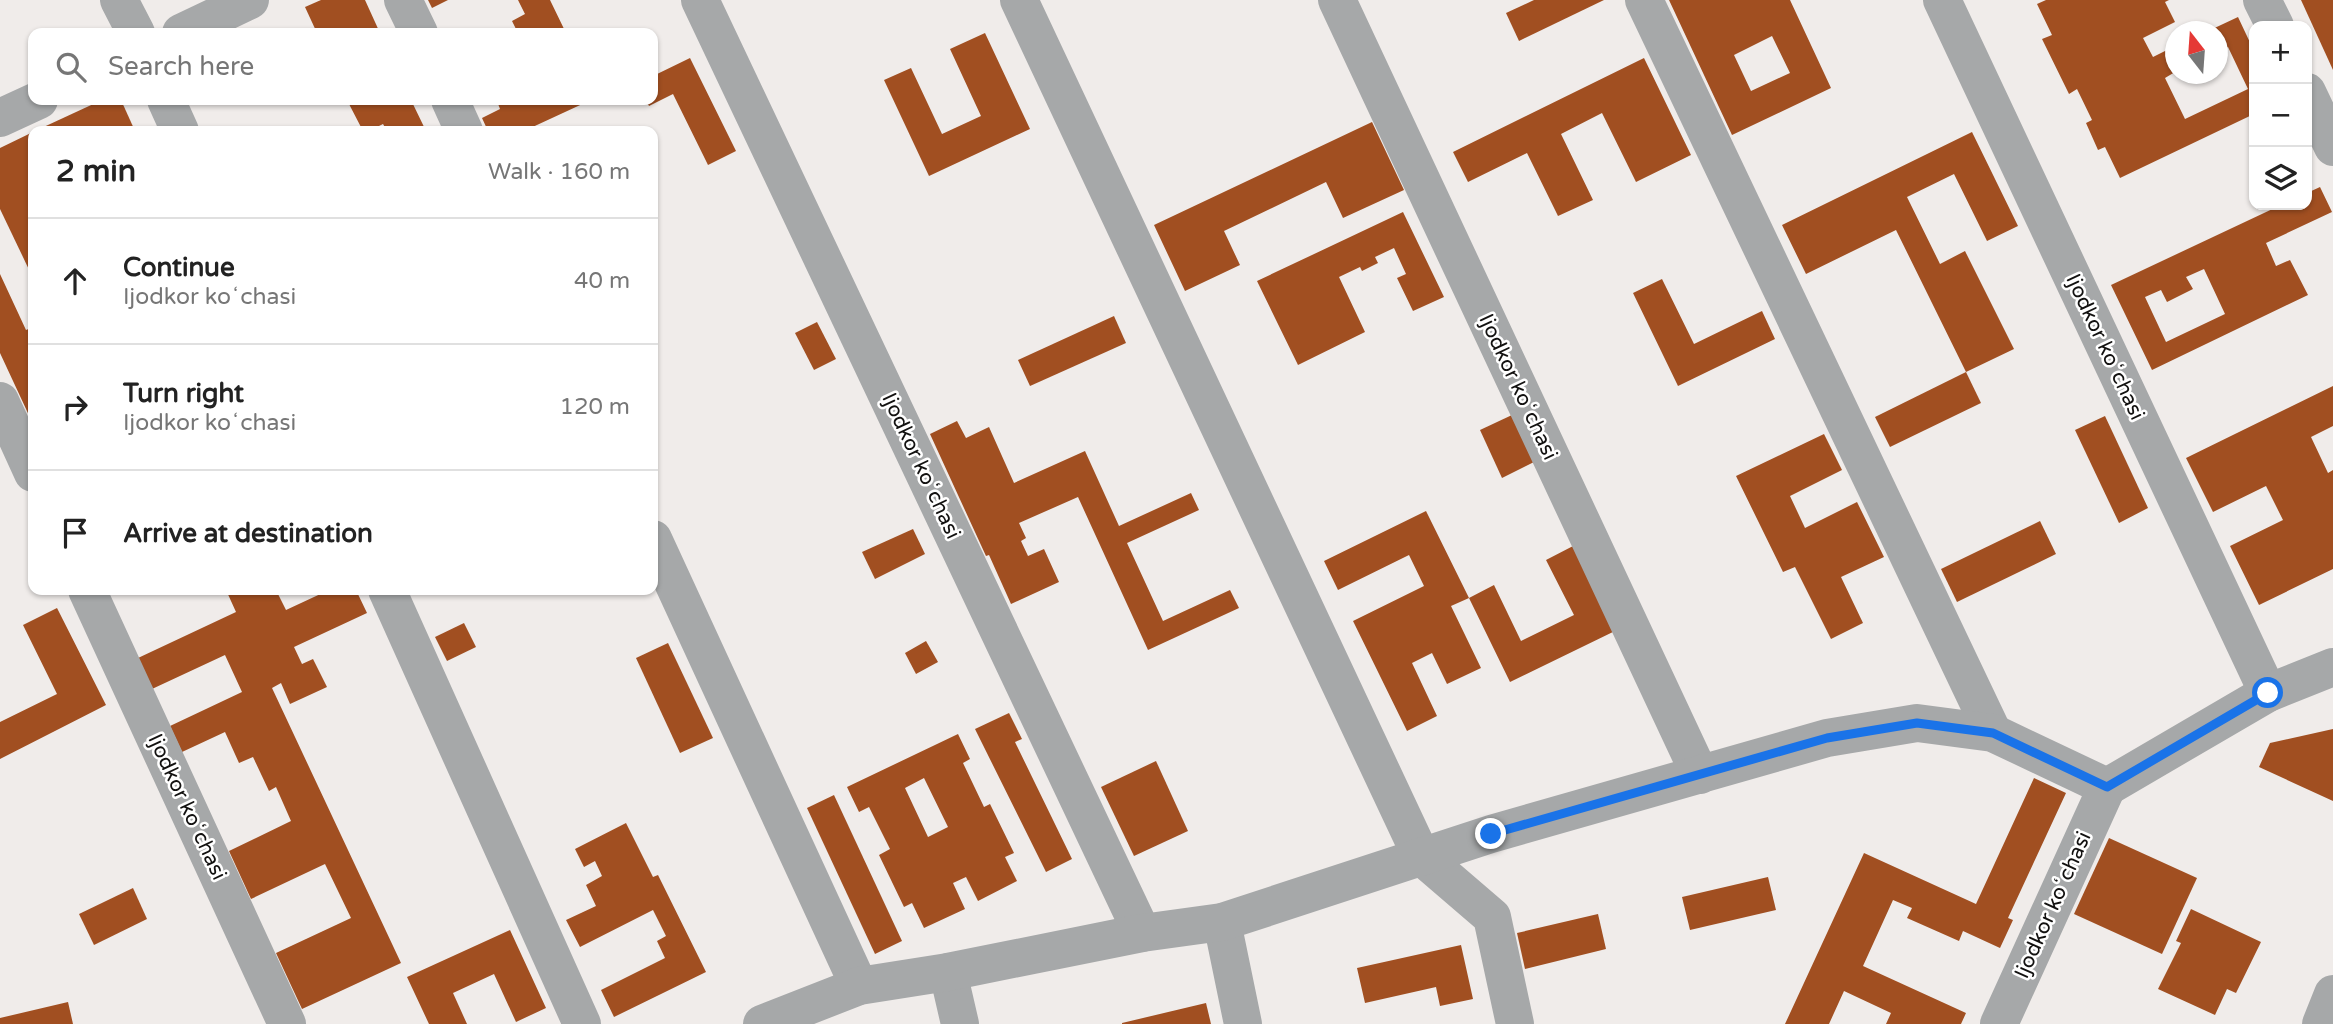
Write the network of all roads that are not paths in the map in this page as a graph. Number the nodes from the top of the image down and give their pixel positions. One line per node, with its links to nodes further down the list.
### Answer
1 (119, 0): 11 (street)
2 (250, 0): 12 (street)
3 (403, 0): 13 (street)
4 (699, 0): 34 (street, Ijodkor koʻchasi)
5 (1019, 0): 32 (street)
6 (1337, 0): 30 (street, Ijodkor koʻchasi)
7 (1644, 0): 29 (street)
8 (1942, 0): 28 (street, Ijodkor koʻchasi)
9 (2262, 0): 10 (street)
10 (2272, 21)
11 (133, 28)
12 (191, 28)
13 (417, 28)
14 (2312, 103): 21 (street)
15 (28, 105): 18 (street)
16 (168, 105): 19 (street)
17 (452, 105): 20 (street)
18 (0, 118)
19 (178, 126)
20 (462, 126)
21 (2333, 147)
22 (0, 401): 23 (street)
23 (28, 462)
24 (658, 550): 36 (street)
25 (89, 595): 38 (street, Ijodkor koʻchasi)
26 (389, 595): 39 (street)
27 (2333, 667): 28 (street)
28 (2268, 693): 31 (street)
29 (1993, 733): 30 (street); 31 (street)
30 (1700, 775): 32 (street)
31 (2107, 787): 44 (street, Ijodkor koʻchasi)
32 (1421, 856): 33 (street); 43 (street)
33 (1222, 922): 34 (street); 42 (street)
34 (1142, 933): 35 (street)
35 (948, 972): 36 (street); 41 (street)
36 (859, 986): 40 (street)
37 (2333, 994): 45 (street)
38 (287, 1024)
39 (582, 1024)
40 (762, 1024)
41 (960, 1024)
42 (1243, 1024)
43 (1515, 1024)
44 (1999, 1024)
45 (2321, 1024)

